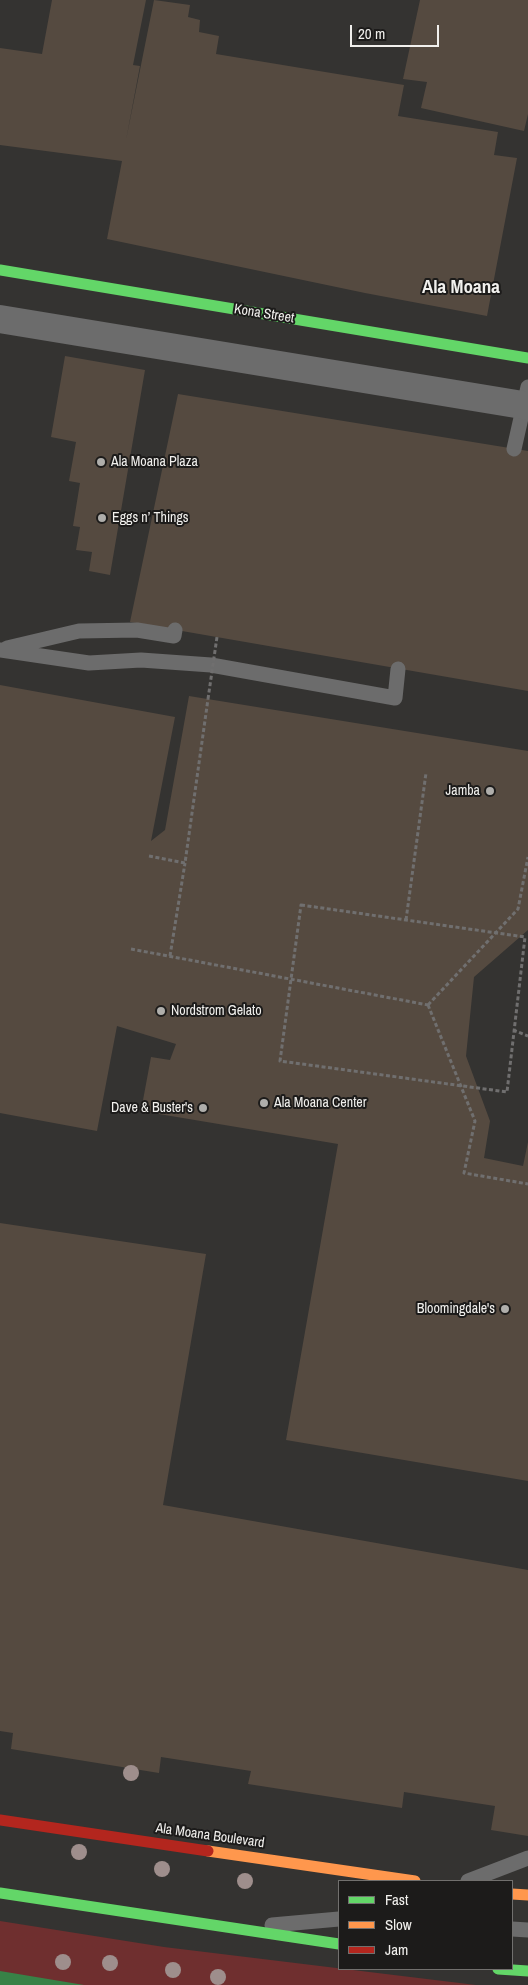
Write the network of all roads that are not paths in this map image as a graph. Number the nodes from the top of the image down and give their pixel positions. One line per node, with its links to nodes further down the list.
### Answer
1 (0, 270): 3 (main road, Kona Street)
2 (0, 319): 4 (street)
3 (528, 358)
4 (527, 400): 5 (lane)
5 (514, 449)
6 (175, 630): 7 (lane)
7 (0, 650): 8 (lane)
8 (398, 669)
9 (0, 1820): 11 (main road, Ala Moana Boulevard)
10 (528, 1858): 12 (lane)
11 (408, 1880)
12 (471, 1880)
13 (0, 1893): 17 (main road)
14 (513, 1894): 15 (main road)
15 (528, 1895)
16 (338, 1918): 17 (lane)
17 (241, 1928): 20 (main road)
18 (513, 1929): 19 (lane)
19 (528, 1930)
20 (338, 1944)
21 (513, 1970): 22 (main road)
22 (528, 1971)

